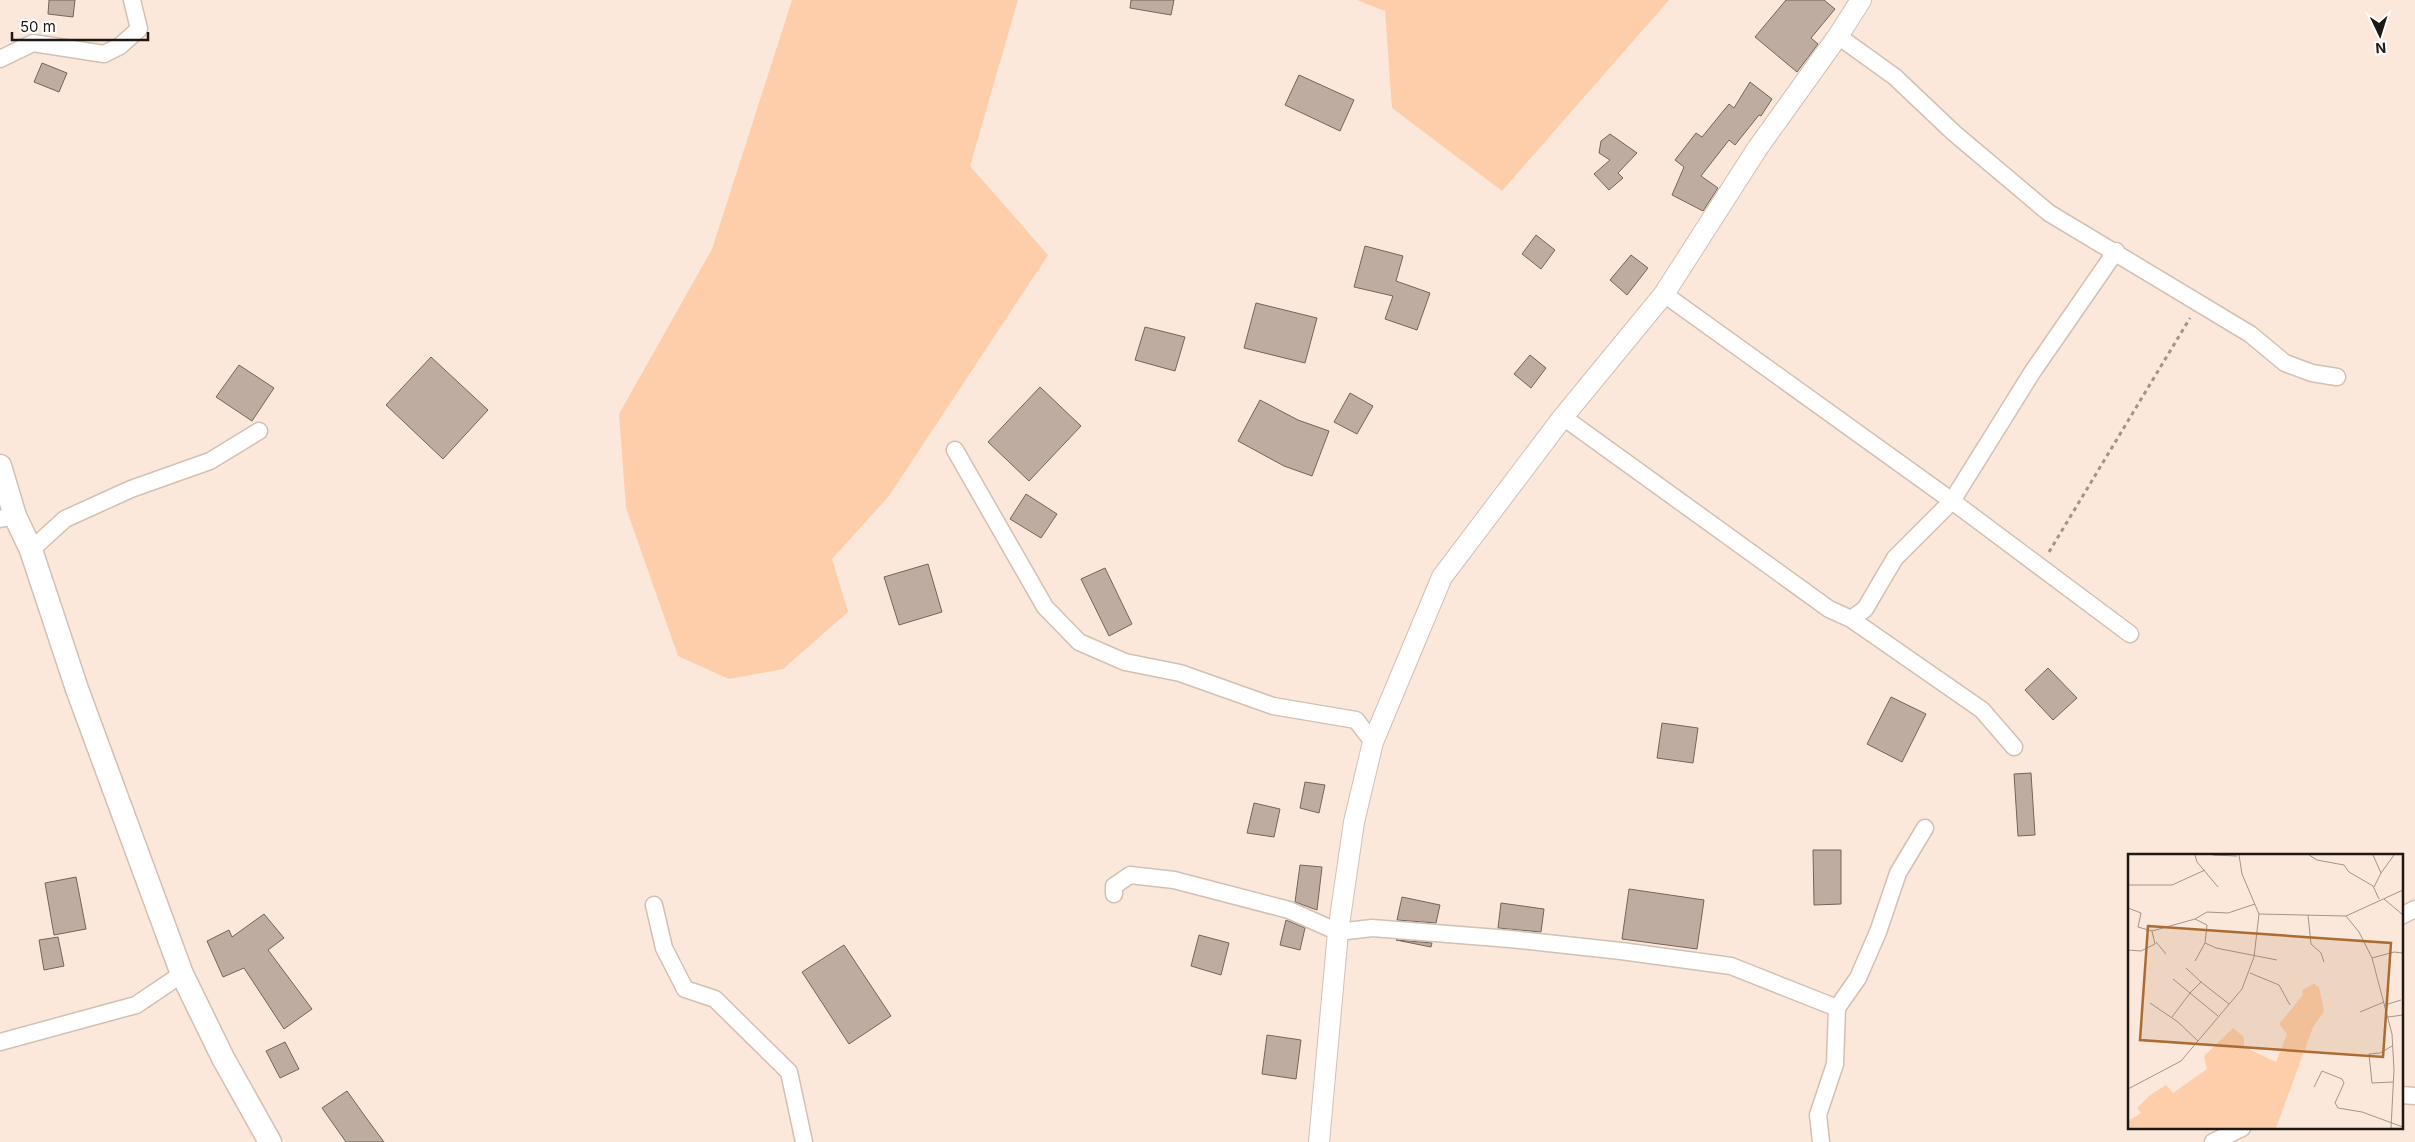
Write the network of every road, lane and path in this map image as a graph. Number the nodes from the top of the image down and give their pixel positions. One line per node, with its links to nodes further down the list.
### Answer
1 (132, 0): 4 (street)
2 (1861, 0): 3 (street)
3 (1838, 36): 5 (street); 6 (street)
4 (0, 59)
5 (2116, 251): 7 (street); 13 (street)
6 (1664, 294): 9 (street); 13 (street)
7 (2198, 305): 8 (street); 16 (path)
8 (2337, 377)
9 (1563, 417): 17 (street); 19 (street)
10 (259, 431): 15 (street)
11 (955, 450): 19 (street)
12 (0, 466): 14 (main road)
13 (1952, 501): 16 (street); 17 (street)
14 (7, 517): 15 (main road)
15 (31, 550): 27 (main road)
16 (2041, 566): 18 (street)
17 (1850, 619): 20 (street)
18 (2130, 634)
19 (1373, 742): 26 (street)
20 (2014, 747)
21 (1925, 828): 28 (street)
22 (1114, 894): 26 (street)
23 (654, 905): 34 (street)
24 (2415, 909): 25 (street)
25 (2402, 916)
26 (1338, 932): 28 (street); 35 (street)
27 (182, 974): 29 (street); 33 (main road)
28 (1837, 1008): 36 (street)
29 (0, 1042)
30 (2402, 1095): 31 (street)
31 (2415, 1096)
32 (2238, 1130): 37 (street)
33 (270, 1142)
34 (804, 1142)
35 (1320, 1142)
36 (1821, 1142)
37 (2213, 1142)

